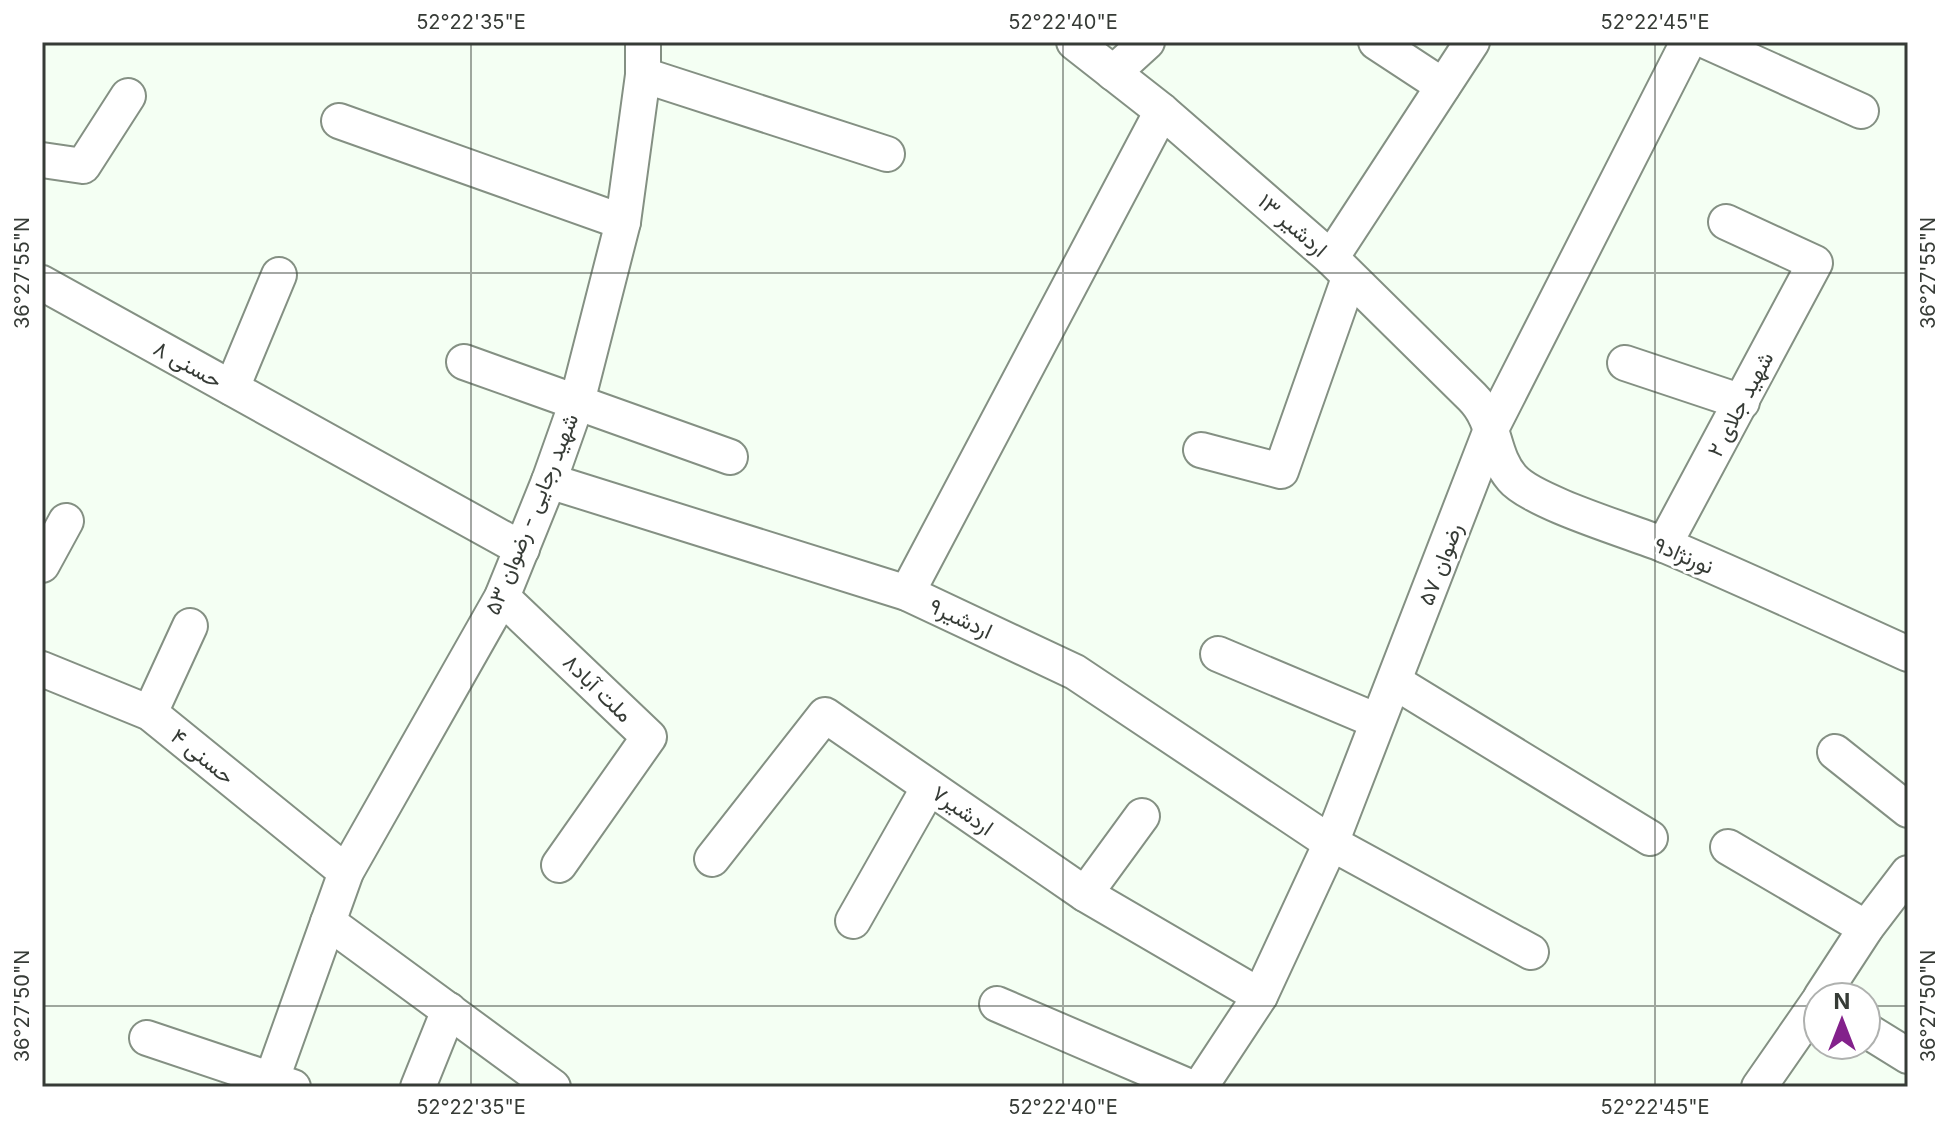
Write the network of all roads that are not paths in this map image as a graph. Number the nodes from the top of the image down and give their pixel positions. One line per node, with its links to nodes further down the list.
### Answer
1 (1074, 42): 8 (street, اردشیر ۱۳)
2 (1147, 42): 8 (street)
3 (1376, 42): 9 (street)
4 (1472, 42): 9 (street)
5 (1688, 42): 26 (street, رضوان ۵۷)
6 (1708, 42): 12 (street)
7 (643, 59): 14 (street); 16 (street, شهید رجایی - رضوان ۵۳)
8 (1113, 73): 11 (street, اردشیر ۱۳)
9 (1443, 86): 18 (street)
10 (128, 96): 15 (street)
11 (1162, 111): 18 (street, اردشیر ۱۳); 34 (street)
12 (1861, 111)
13 (339, 121): 16 (street)
14 (887, 154)
15 (42, 160)
16 (623, 222): 24 (street, شهید رجایی - رضوان ۵۳)
17 (1726, 222): 25 (street, شهید جلای ۲)
18 (1340, 268): 26 (street, اردشیر ۱۳); 27 (street)
19 (279, 275): 23 (street)
20 (42, 283): 23 (street, حسنی ۸)
21 (464, 362): 24 (street)
22 (1625, 363): 25 (street)
23 (232, 388): 32 (street, حسنی ۸)
24 (577, 402): 28 (street); 29 (street, شهید رجایی - رضوان ۵۳)
25 (1742, 402): 31 (street, شهید جلای ۲)
26 (1492, 427): 31 (street, نورنژاد۹); 40 (street, رضوان ۵۷)
27 (1201, 450)
28 (730, 457)
29 (549, 481): 32 (street, شهید رجایی - رضوان ۵۳); 34 (street, اردشیر۹)
30 (66, 521): 33 (street)
31 (1664, 545): 38 (street, نورنژاد۹)
32 (522, 549): 35 (street, شهید رجایی - رضوان ۵۳)
33 (42, 565)
34 (907, 593): 48 (street, اردشیر۹)
35 (502, 597): 51 (street, ملت آباد۸); 52 (street, شهید رجایی - رضوان ۵۳)
36 (190, 626): 41 (street)
37 (1218, 654): 42 (street)
38 (1908, 654)
39 (42, 669): 41 (street, حسنی ۴)
40 (1395, 682): 42 (street, رضوان ۵۷); 47 (street)
41 (150, 713): 52 (street, حسنی ۴)
42 (1377, 721): 48 (street, رضوان ۵۷)
43 (1835, 752): 45 (street)
44 (929, 787): 50 (street, اردشیر۷); 54 (street, اردشیر۷); 55 (street)
45 (1908, 810)
46 (1142, 816): 54 (street)
47 (1650, 838)
48 (1331, 843): 58 (street, اردشیر۹); 60 (street, رضوان ۵۷)
49 (1728, 847): 57 (street)
50 (712, 859)
51 (559, 865)
52 (346, 872): 56 (street, شهید رجایی - رضوان ۵۳)
53 (1908, 873): 57 (street)
54 (1085, 894): 60 (street, اردشیر۷)
55 (853, 921)
56 (328, 922): 62 (street); 67 (street, شهید رجایی - رضوان ۵۳)
57 (1866, 928): 59 (street)
58 (1531, 952)
59 (1831, 981)
60 (1260, 996): 71 (street, رضوان ۵۷)
61 (997, 1004): 70 (street)
62 (449, 1010): 68 (street); 69 (street)
63 (1802, 1025): 72 (street)
64 (147, 1038): 67 (street)
65 (1882, 1040): 66 (street)
66 (1908, 1056)
67 (278, 1085)
68 (418, 1087)
69 (553, 1087)
70 (1190, 1087)
71 (1200, 1087)
72 (1759, 1087)

